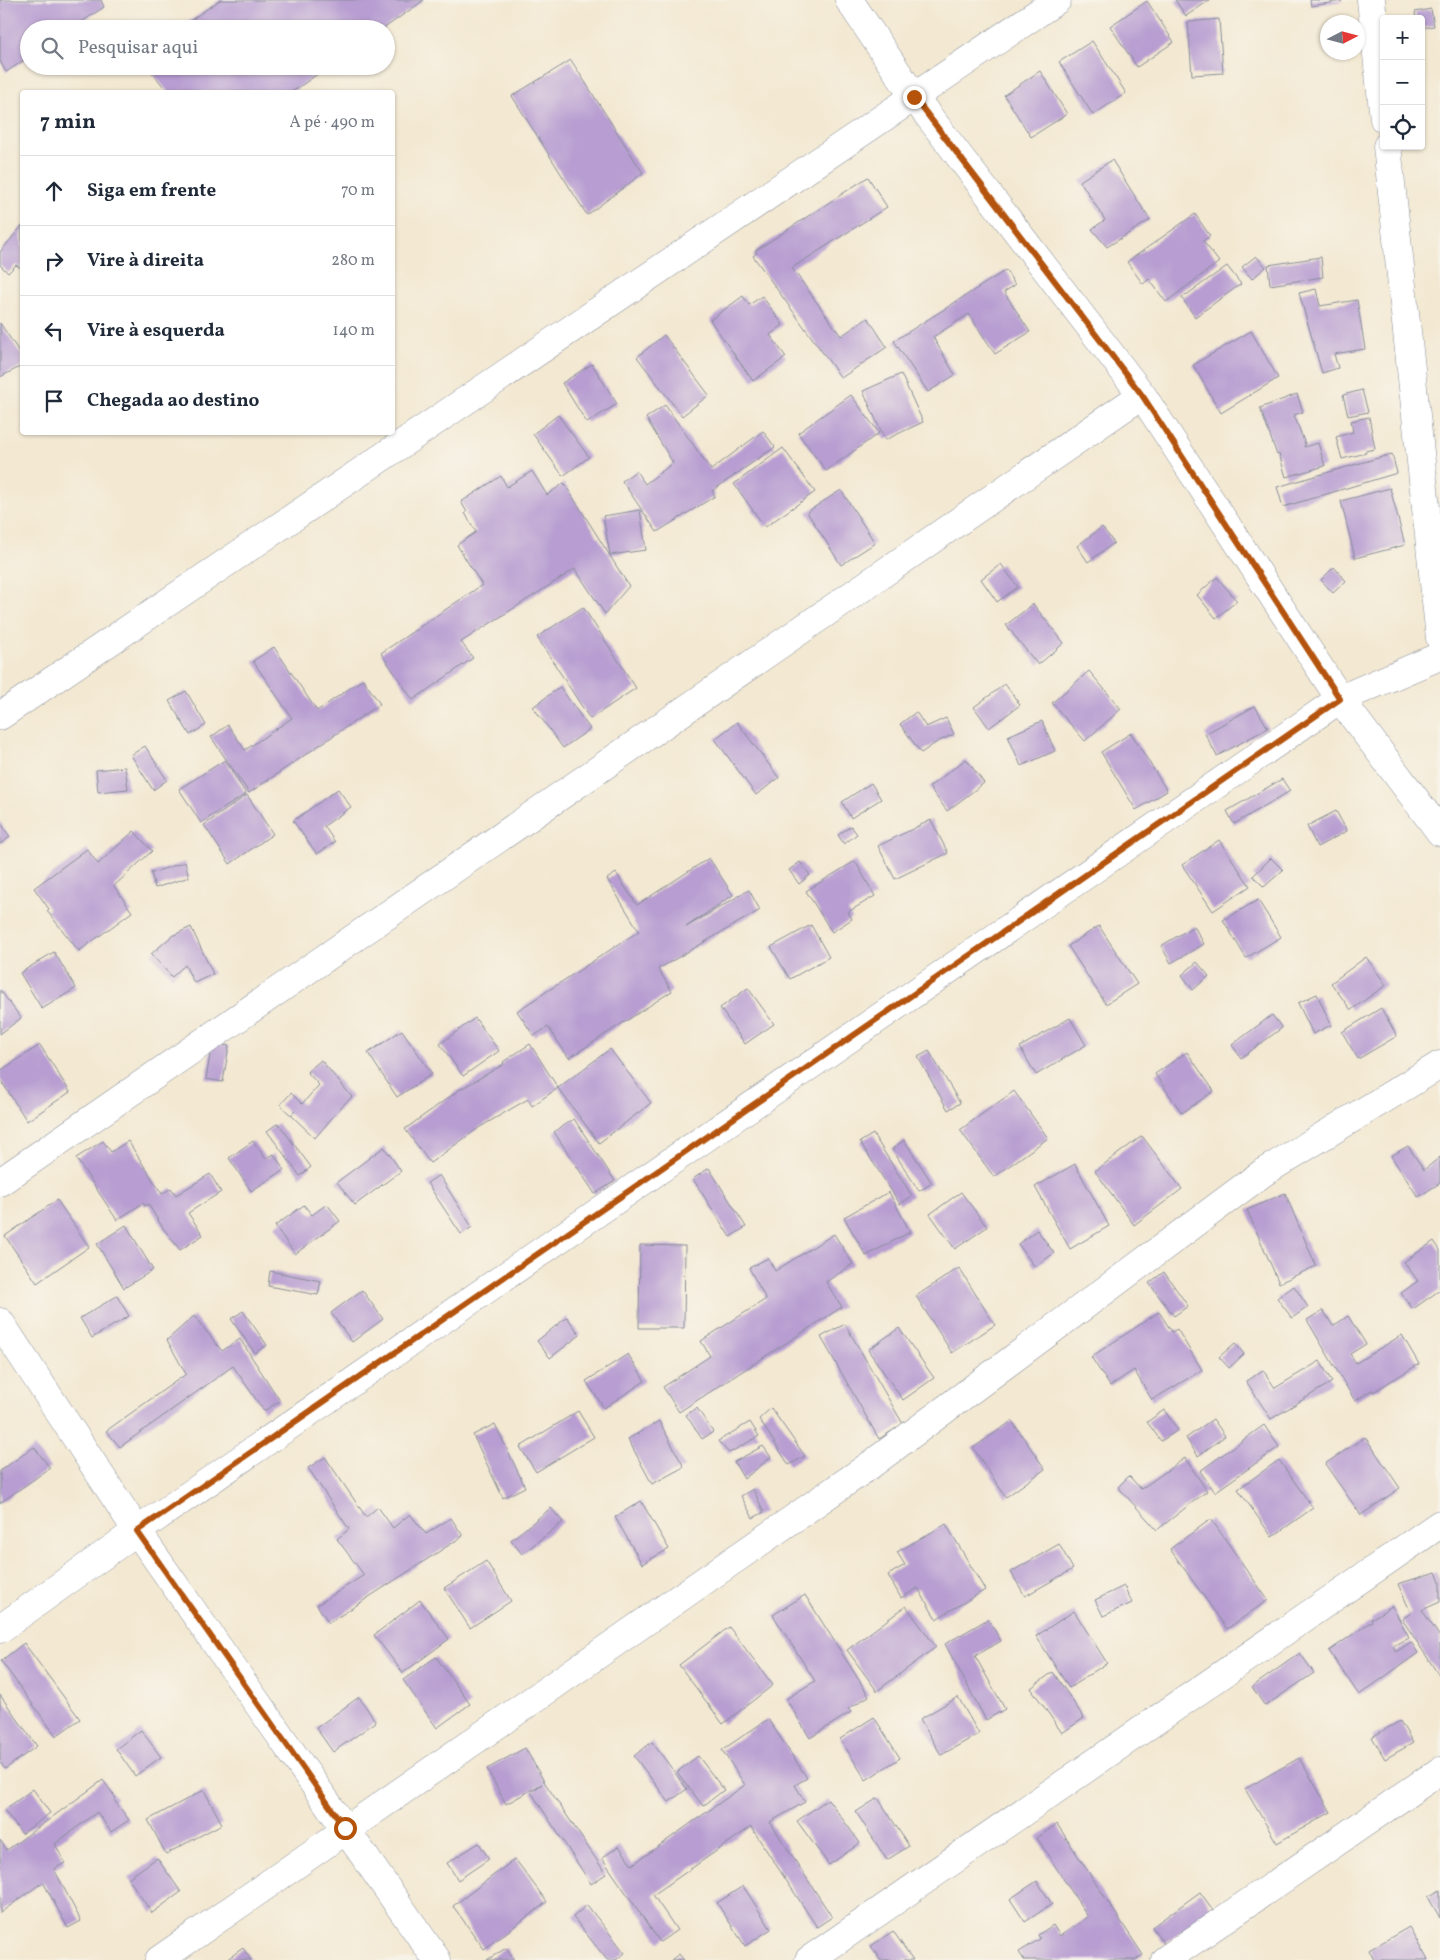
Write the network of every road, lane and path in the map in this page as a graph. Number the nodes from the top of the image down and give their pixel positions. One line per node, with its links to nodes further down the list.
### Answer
1 (849, 0): 4 (street)
2 (1056, 0): 4 (street)
3 (1371, 0): 5 (street)
4 (914, 97): 7 (street); 11 (street)
5 (1382, 105)
6 (1387, 150): 8 (street)
7 (1142, 395): 10 (street); 14 (street)
8 (1440, 638)
9 (1440, 656): 10 (street)
10 (1340, 699): 12 (street); 17 (street)
11 (0, 716)
12 (1440, 832)
13 (1440, 1065): 20 (street)
14 (0, 1182)
15 (0, 1322): 17 (street)
16 (1440, 1524): 23 (street)
17 (137, 1531): 18 (street); 20 (street)
18 (0, 1629)
19 (1440, 1771): 24 (street)
20 (345, 1828): 21 (street); 22 (street)
21 (159, 1960)
22 (437, 1960)
23 (809, 1960)
24 (1165, 1960)

